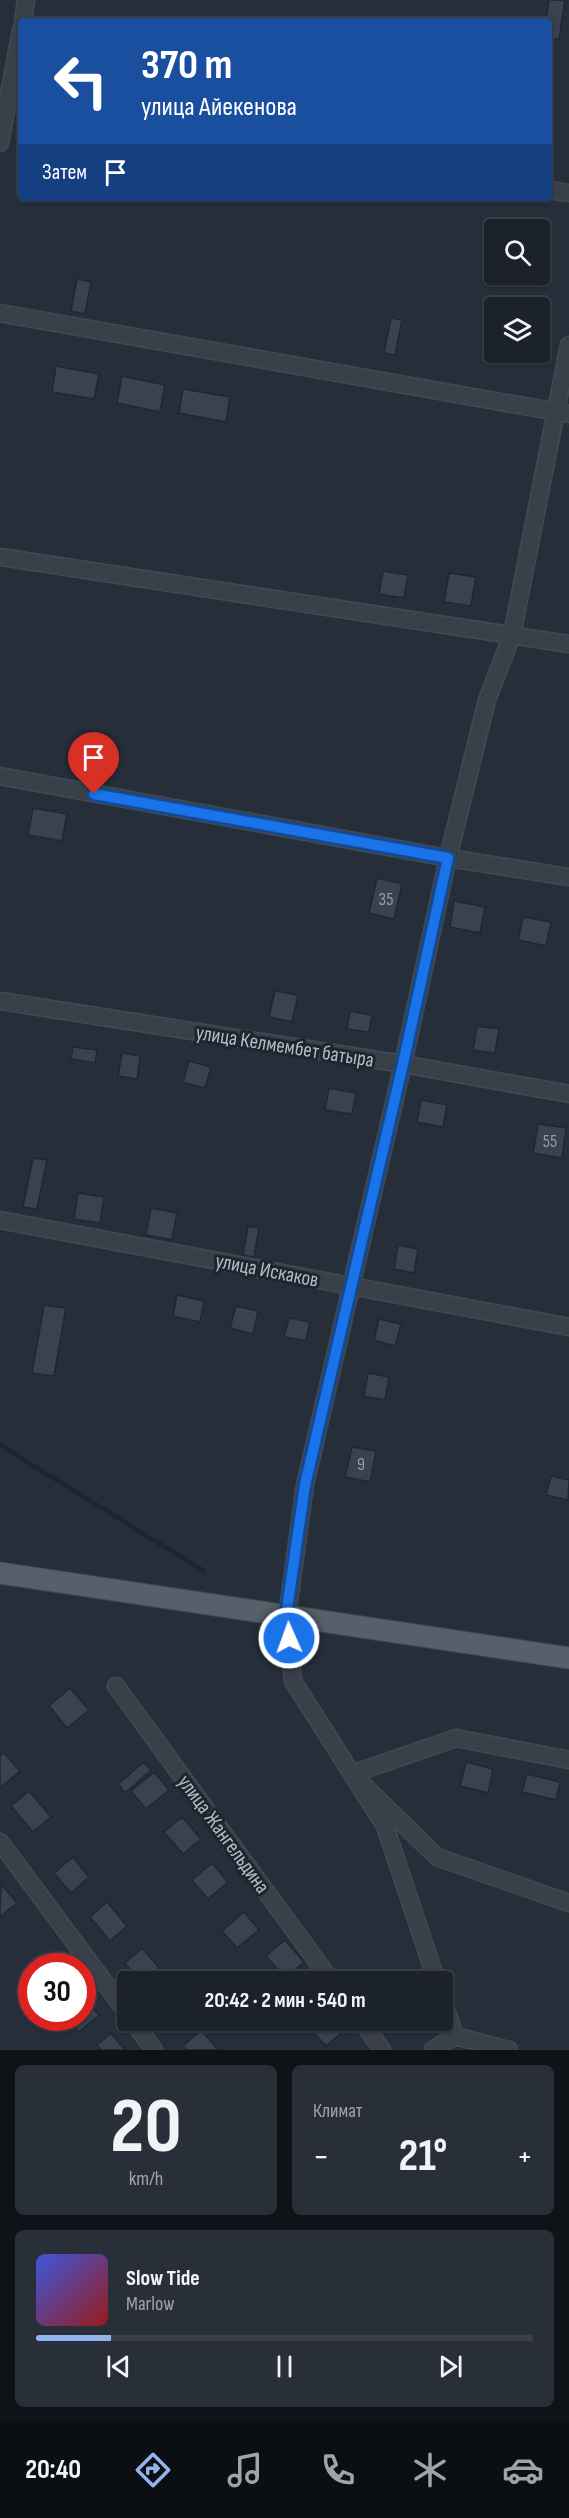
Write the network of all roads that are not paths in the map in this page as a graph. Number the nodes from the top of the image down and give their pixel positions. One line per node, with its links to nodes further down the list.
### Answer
1 (26, 0): 2 (street)
2 (23, 18)
3 (18, 66): 4 (street)
4 (16, 90): 5 (street)
5 (0, 143)
6 (552, 191): 7 (street)
7 (569, 194)
8 (0, 313): 10 (street)
9 (569, 345): 10 (street)
10 (562, 412): 12 (street)
11 (0, 557): 12 (street)
12 (512, 635): 13 (street); 15 (street)
13 (569, 644)
14 (0, 777): 15 (street)
15 (448, 858): 16 (street); 18 (street)
16 (569, 877)
17 (0, 1001): 18 (street, улица Келмембет батыра)
18 (403, 1064): 19 (street, улица Келмембет батыра); 21 (street)
19 (569, 1094)
20 (0, 1220): 21 (street, улица Искаков)
21 (351, 1286): 22 (street, улица Искаков); 24 (street)
22 (569, 1327)
23 (0, 1574): 24 (main road)
24 (286, 1616): 25 (main road); 28 (street)
25 (569, 1658)
26 (116, 1686): 31 (street, улица Жангельдина)
27 (569, 1760): 28 (street)
28 (352, 1774): 30 (street); 32 (street)
29 (0, 1842): 33 (street)
30 (569, 1903)
31 (324, 1971)
32 (433, 1971)
33 (117, 1999)
34 (453, 2030): 37 (street)
35 (140, 2031): 38 (street)
36 (369, 2031): 39 (street)
37 (455, 2036): 40 (street); 41 (street)
38 (154, 2050)
39 (382, 2050)
40 (433, 2050)
41 (509, 2050)

